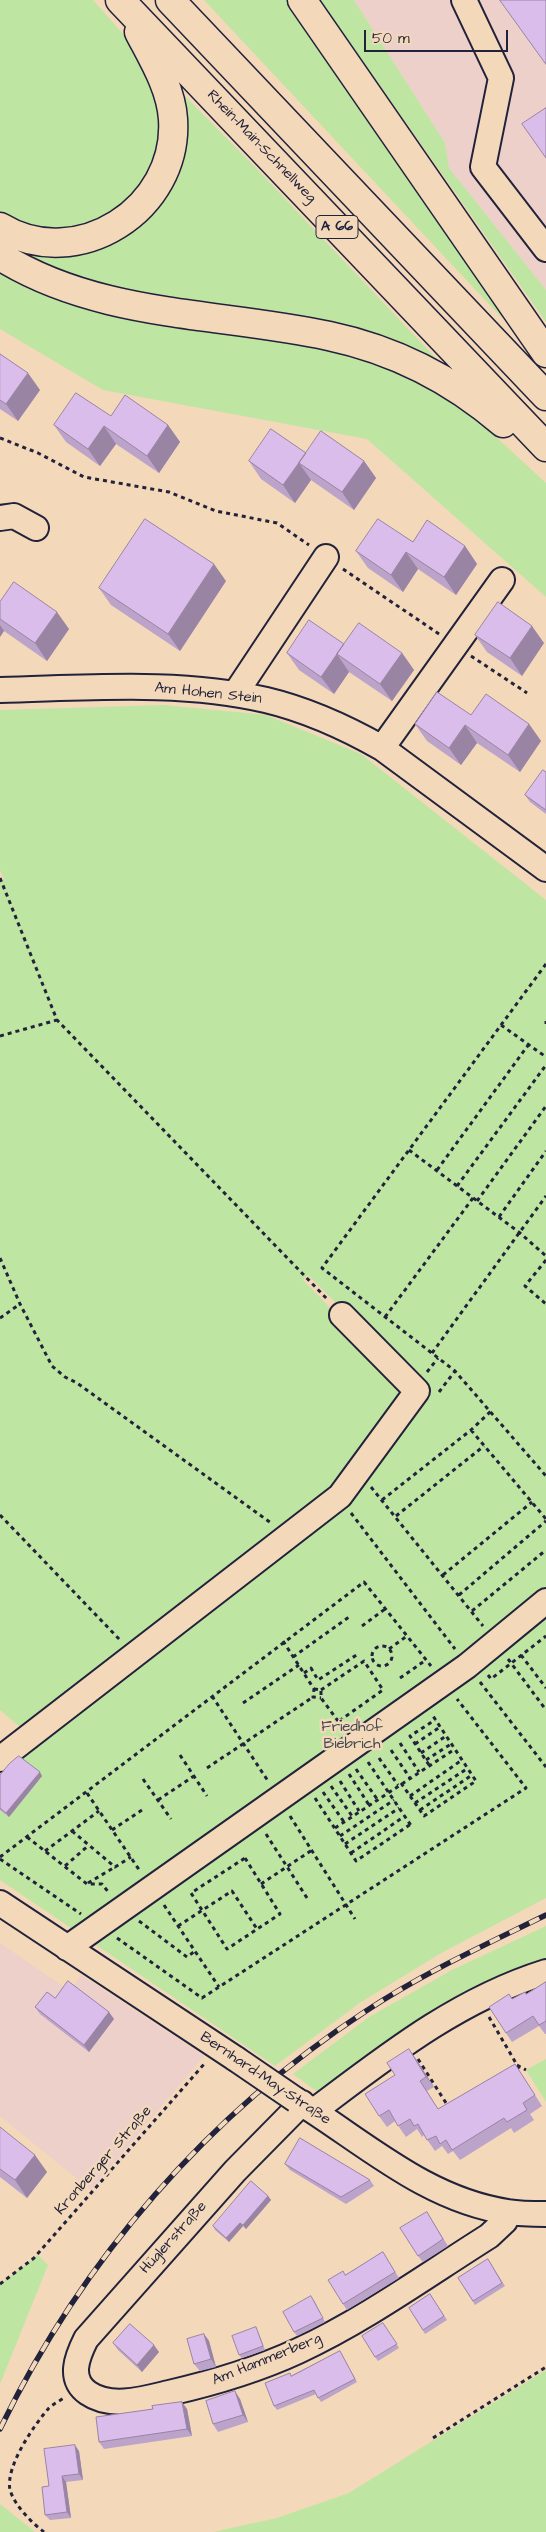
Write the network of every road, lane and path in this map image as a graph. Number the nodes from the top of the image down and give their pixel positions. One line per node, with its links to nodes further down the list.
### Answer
1 (170, 0): 9 (highway, A 66)
2 (302, 0): 8 (highway)
3 (464, 0): 6 (street)
4 (123, 4): 5 (highway); 11 (highway, Rhein-Main-Schnellweg / A 66)
5 (0, 227)
6 (546, 249)
7 (0, 256): 12 (highway)
8 (546, 353)
9 (546, 396)
10 (0, 438): 15 (path)
11 (546, 448)
12 (546, 460)
13 (0, 518): 14 (street)
14 (36, 528)
15 (326, 557): 17 (path); 20 (street)
16 (502, 580): 17 (street)
17 (456, 645): 19 (path); 21 (street)
18 (0, 690): 20 (street, Am Hohen Stein)
19 (526, 693)
20 (235, 694): 21 (street, Am Hohen Stein)
21 (382, 748): 22 (street, Am Hohen Stein)
22 (546, 869)
23 (0, 879): 25 (path)
24 (546, 964): 26 (path)
25 (57, 1020): 27 (path); 45 (path)
26 (501, 1025): 28 (path); 32 (path)
27 (0, 1036)
28 (529, 1044): 29 (path); 34 (path)
29 (546, 1057)
30 (546, 1065): 35 (path)
31 (546, 1106): 38 (path)
32 (409, 1150): 34 (path); 46 (path)
33 (546, 1151): 39 (path)
34 (436, 1170): 35 (path)
35 (457, 1186): 37 (path)
36 (546, 1196): 40 (path)
37 (473, 1198): 38 (path); 46 (path)
38 (477, 1201): 39 (path)
39 (499, 1217): 40 (path)
40 (520, 1233): 42 (path); 48 (path)
41 (0, 1258): 43 (path)
42 (546, 1258): 44 (path)
43 (20, 1304): 47 (path); 62 (path)
44 (546, 1304)
45 (342, 1315): 62 (street)
46 (385, 1317): 48 (path)
47 (0, 1318)
48 (432, 1353): 49 (path)
49 (455, 1371): 50 (path); 51 (path)
50 (438, 1394)
51 (491, 1410): 52 (path); 54 (path)
52 (471, 1430): 53 (path); 56 (path)
53 (484, 1446): 57 (path); 60 (path)
54 (546, 1476)
55 (364, 1491): 56 (path)
56 (382, 1500): 60 (path)
57 (532, 1502): 61 (path); 64 (path)
58 (349, 1510): 81 (path)
59 (0, 1515): 76 (path)
60 (396, 1516): 64 (path)
61 (546, 1520): 65 (path)
62 (288, 1535): 76 (street)
63 (546, 1550): 68 (path)
64 (443, 1575): 65 (path)
65 (459, 1595): 68 (path)
66 (546, 1601): 73 (street)
67 (385, 1609): 70 (path); 71 (path); 72 (path)
68 (472, 1611): 73 (path)
69 (349, 1617): 78 (path)
70 (362, 1626)
71 (407, 1636): 74 (path); 79 (path)
72 (283, 1641): 78 (path); 145 (path)
73 (496, 1642): 81 (street); 91 (path)
74 (389, 1649): 74 (path)
75 (358, 1654): 82 (path)
76 (134, 1655): 104 (street)
77 (521, 1655): 85 (path)
78 (293, 1657): 80 (path)
79 (426, 1660): 83 (path); 84 (path)
80 (298, 1665): 82 (path); 90 (path)
81 (467, 1666): 84 (street); 108 (path)
82 (304, 1673): 86 (path)
83 (400, 1678)
84 (444, 1682): 98 (street); 161 (path)
85 (546, 1688)
86 (314, 1689): 87 (path); 88 (path)
87 (321, 1690): 89 (path); 92 (path)
88 (313, 1697): 89 (path); 109 (path)
89 (321, 1698): 92 (path)
90 (244, 1703)
91 (546, 1710)
92 (338, 1721): 98 (path)
93 (440, 1727): 94 (path); 96 (path); 96 (path)
94 (446, 1736): 97 (path); 101 (path)
95 (400, 1743): 112 (path)
96 (415, 1744): 101 (path)
97 (451, 1744): 99 (path); 105 (path)
98 (356, 1745): 122 (path); 159 (street)
99 (454, 1749): 106 (path); 107 (path)
100 (391, 1750): 116 (path)
101 (422, 1753): 105 (path)
102 (180, 1755): 115 (path)
103 (379, 1758): 119 (path)
104 (0, 1759)
105 (426, 1760): 107 (path)
106 (462, 1760): 110 (path); 124 (path)
107 (429, 1765): 112 (path)
108 (546, 1767)
109 (207, 1768)
110 (468, 1768): 114 (path); 129 (path)
111 (356, 1769): 126 (path)
112 (419, 1772): 116 (path)
113 (349, 1774): 130 (path)
114 (472, 1775): 133 (path); 133 (path)
115 (194, 1776): 123 (path); 127 (path)
116 (410, 1778): 119 (path)
117 (143, 1779): 127 (path)
118 (340, 1781): 135 (path)
119 (400, 1784): 122 (path); 124 (path)
120 (332, 1786): 136 (path)
121 (323, 1792): 139 (path)
122 (388, 1792): 126 (path); 128 (path)
123 (207, 1796)
124 (410, 1796): 129 (path)
125 (314, 1798): 140 (path)
126 (377, 1799): 130 (path)
127 (158, 1800): 138 (path)
128 (394, 1800): 132 (path); 144 (path)
129 (415, 1803): 133 (path)
130 (369, 1805): 135 (path)
131 (145, 1808): 141 (path)
132 (399, 1808): 137 (path); 146 (path)
133 (420, 1810)
134 (99, 1811): 143 (path)
135 (360, 1811): 136 (path)
136 (352, 1816): 139 (path)
137 (405, 1816): 150 (path); 150 (path)
138 (171, 1819)
139 (344, 1822): 140 (path)
140 (335, 1828): 144 (path)
141 (112, 1830)
142 (263, 1830): 155 (path)
143 (72, 1831): 147 (path); 149 (path)
144 (340, 1836): 146 (path)
145 (27, 1837): 149 (path); 152 (path)
146 (345, 1844): 150 (path)
147 (88, 1845): 153 (path); 154 (path)
148 (312, 1850): 155 (path)
149 (44, 1851): 153 (path)
150 (351, 1853)
151 (131, 1857): 154 (path)
152 (0, 1858): 161 (path)
153 (65, 1866): 154 (path)
154 (116, 1867)
155 (287, 1867): 156 (path); 157 (path)
156 (261, 1884): 160 (path); 163 (path)
157 (307, 1898)
158 (0, 1903): 164 (street, Bernhard-May-Straße)
159 (122, 1909): 161 (street); 165 (path)
160 (202, 1910): 162 (path); 163 (path); 163 (path)
161 (98, 1925): 164 (street)
162 (178, 1926)
163 (257, 1929)
164 (67, 1948): 169 (street, Bernhard-May-Straße)
165 (195, 1951)
166 (546, 1972): 167 (street, Hüglerstraße)
167 (478, 1999): 168 (street, Hüglerstraße); 170 (path)
168 (407, 2041): 173 (street, Hüglerstraße); 174 (path)
169 (228, 2053): 173 (street, Bernhard-May-Straße, bridge); 177 (path, Kronberger Straße)
170 (517, 2064): 171 (path); 172 (path)
171 (526, 2070)
172 (513, 2075)
173 (304, 2105): 175 (street, Bernhard-May-Straße); 179 (street, Hüglerstraße)
174 (451, 2112)
175 (508, 2212): 176 (street, Bernhard-May-Straße); 179 (street, Am Hammerberg)
176 (546, 2214)
177 (0, 2284)
178 (546, 2367): 181 (path)
179 (81, 2387)
180 (50, 2407): 182 (path)
181 (433, 2438)
182 (44, 2532)

